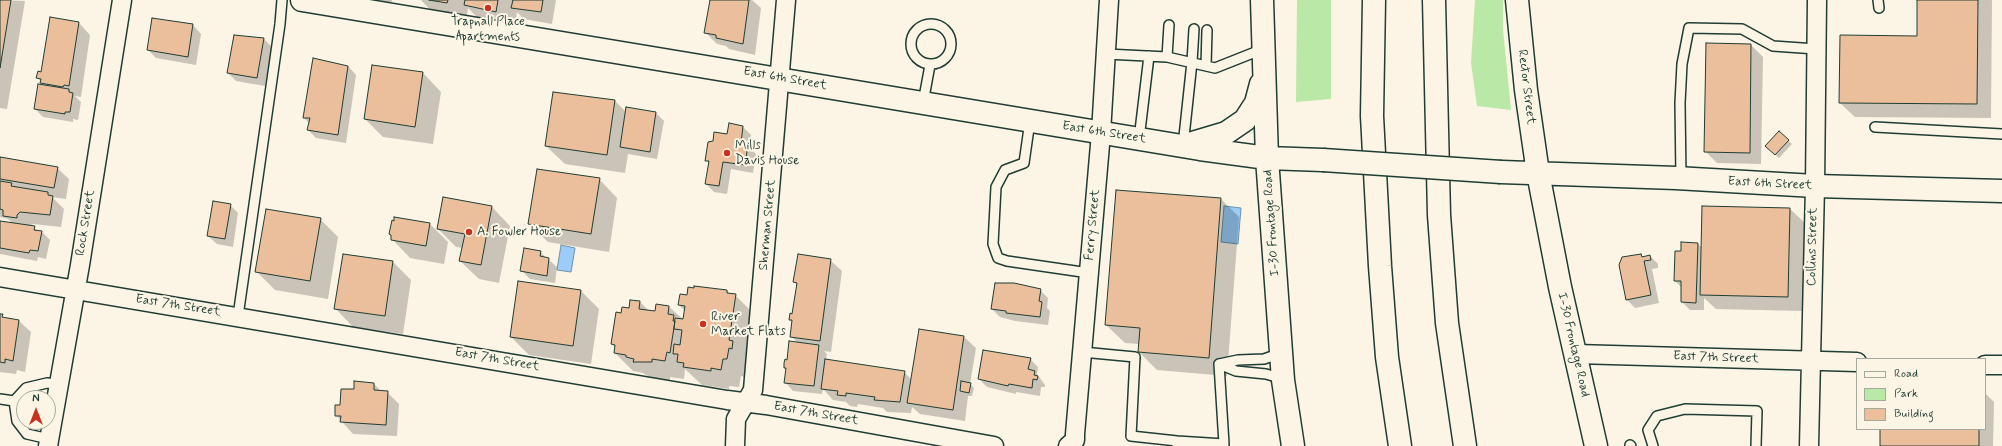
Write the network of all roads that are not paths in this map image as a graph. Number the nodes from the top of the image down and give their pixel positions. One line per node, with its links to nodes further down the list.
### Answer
1 (122, 0): 37 (street, Rock Street)
2 (282, 0): 38 (lane)
3 (302, 0): 22 (main road, East 6th Street)
4 (786, 0): 22 (street, Sherman Street)
5 (1109, 0): 15 (street, Ferry Street)
6 (1262, 0): 18 (main road, I-30 Frontage Road)
7 (1374, 0): 58 (main road)
8 (1434, 0): 59 (main road)
9 (1517, 0): 31 (main road, Rector Street)
10 (1817, 0): 14 (street, Collins Street)
11 (1169, 25): 17 (lane)
12 (1194, 29): 19 (lane)
13 (1207, 30): 21 (lane)
14 (1816, 48): 32 (lane); 33 (street, Collins Street)
15 (1106, 54): 16 (lane); 26 (street, Ferry Street)
16 (1149, 56): 17 (lane); 28 (lane)
17 (1167, 57): 19 (lane)
18 (1265, 58): 21 (lane); 29 (main road); 30 (main road, I-30 Frontage Road)
19 (1192, 62): 21 (lane); 29 (lane)
20 (930, 65): 20 (lane); 23 (lane)
21 (1206, 66)
22 (780, 78): 23 (main road, East 6th Street); 51 (street, Sherman Street)
23 (923, 103): 24 (main road, East 6th Street)
24 (1030, 121): 26 (main road, East 6th Street); 35 (lane)
25 (1875, 127): 27 (lane)
26 (1102, 133): 28 (main road, East 6th Street); 35 (street, Ferry Street)
27 (2002, 134)
28 (1139, 139): 29 (main road, East 6th Street)
29 (1183, 146): 30 (main road, East 6th Street)
30 (1267, 158): 31 (main road, East 6th Street, bridge); 40 (main road, I-30 Frontage Road)
31 (1538, 173): 32 (main road, East 6th Street); 41 (main road, I-30 Frontage Road)
32 (1681, 179): 33 (main road, East 6th Street)
33 (1815, 186): 34 (main road, East 6th Street); 42 (street, Collins Street)
34 (2002, 191)
35 (1089, 273): 39 (street, Ferry Street)
36 (0, 276): 37 (street, East 7th Street)
37 (75, 288): 38 (street, East 7th Street); 48 (street, Rock Street)
38 (238, 316): 51 (street, East 7th Street)
39 (1082, 352): 53 (lane); 56 (street, Ferry Street)
40 (1282, 352): 44 (lane); 47 (main road, I-30 Frontage Road)
41 (1576, 354): 42 (street, East 7th Street); 60 (main road, I-30 Frontage Road)
42 (1811, 361): 43 (street, East 7th Street); 63 (street, Collins Street)
43 (1856, 362)
44 (1218, 364): 47 (lane); 53 (lane)
45 (1986, 365): 46 (street)
46 (2002, 365)
47 (1283, 380): 57 (main road, I-30 Frontage Road)
48 (59, 384): 50 (lane); 52 (street, Rock Street)
49 (0, 399): 50 (lane)
50 (14, 401): 52 (lane)
51 (747, 403): 54 (street, Sherman Street); 55 (street, East 7th Street)
52 (49, 442)
53 (1177, 444)
54 (735, 446)
55 (994, 446)
56 (1068, 446)
57 (1293, 446)
58 (1400, 446)
59 (1464, 446)
60 (1596, 446)
61 (1653, 446): 62 (lane)
62 (1756, 446)
63 (1809, 446)

